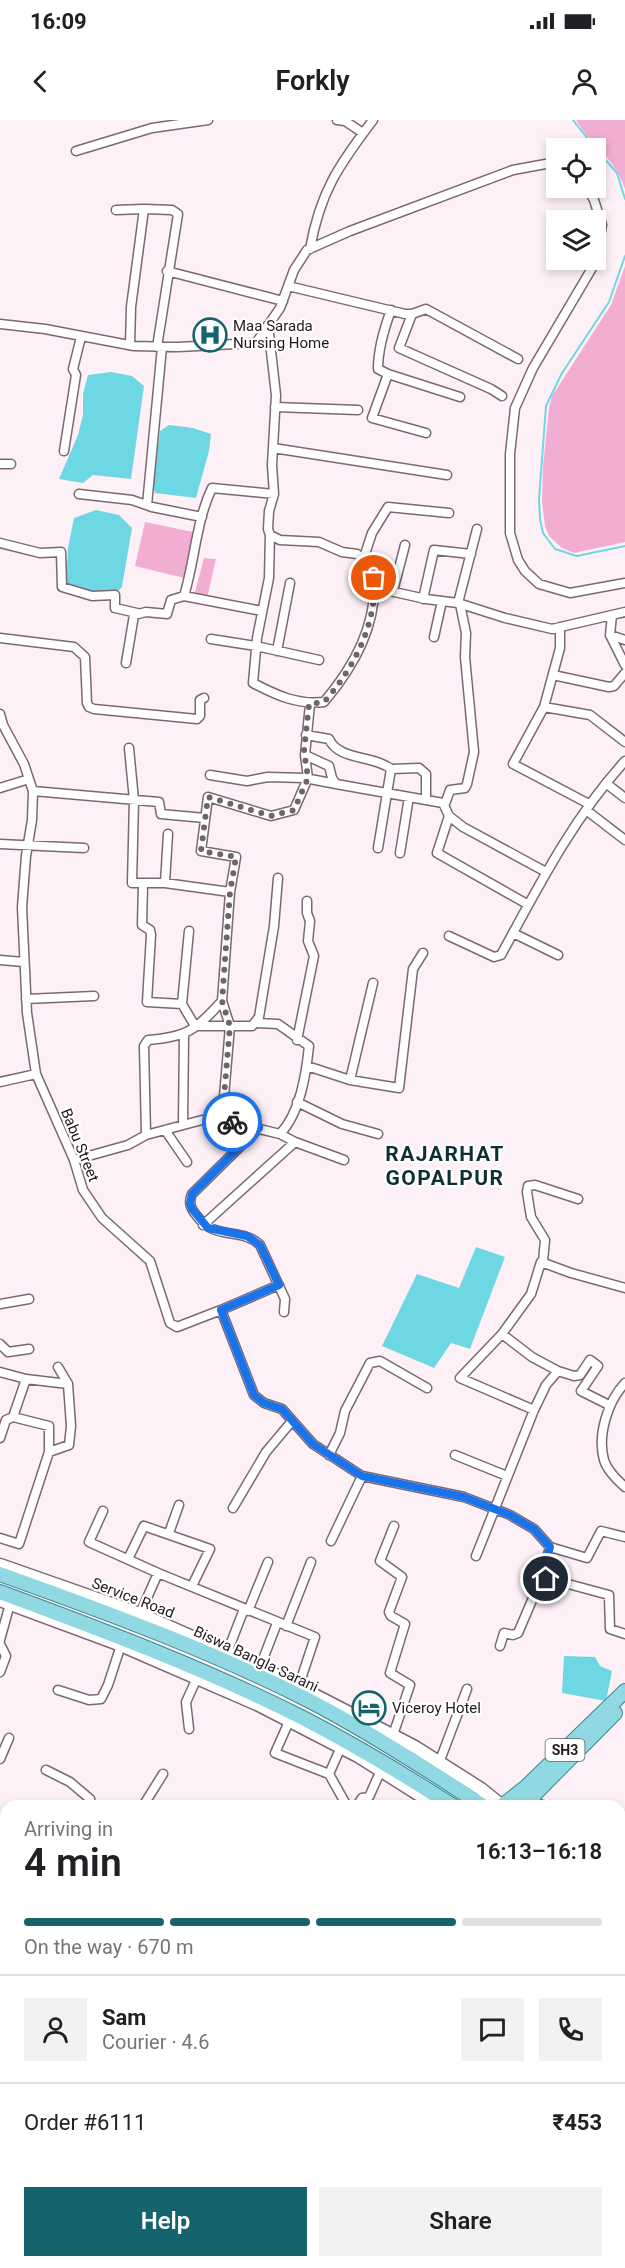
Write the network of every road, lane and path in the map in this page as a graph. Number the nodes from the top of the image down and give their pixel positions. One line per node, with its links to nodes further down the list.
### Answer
1 (208, 120): 5 (street)
2 (337, 120): 4 (street)
3 (373, 120): 4 (street)
4 (363, 133): 10 (street)
5 (76, 151)
6 (546, 165): 10 (street)
7 (593, 198): 46 (street)
8 (144, 209): 9 (street); 11 (street); 19 (street)
9 (116, 210)
10 (309, 249): 12 (street)
11 (167, 271): 13 (street); 20 (street)
12 (288, 286): 13 (street); 14 (street)
13 (283, 301): 17 (street)
14 (391, 310): 15 (street); 22 (street)
15 (412, 314): 21 (street); 23 (street)
16 (0, 324): 18 (street)
17 (268, 325): 20 (street); 25 (street)
18 (81, 336): 19 (street); 29 (street)
19 (130, 345): 20 (street)
20 (160, 347): 35 (street)
21 (518, 359)
22 (388, 374): 24 (street); 27 (street)
23 (502, 396)
24 (460, 397)
25 (275, 407): 26 (street); 28 (street)
26 (358, 410)
27 (426, 433)
28 (273, 448): 32 (street); 34 (street)
29 (64, 451)
30 (0, 464): 31 (street)
31 (11, 464)
32 (447, 475)
33 (79, 494): 35 (street)
34 (274, 494): 37 (street); 39 (street)
35 (147, 506): 37 (street)
36 (449, 513): 43 (street)
37 (202, 516): 48 (street)
38 (477, 529): 42 (street)
39 (270, 535): 43 (street); 52 (street)
40 (0, 543): 54 (street)
41 (405, 545): 47 (street)
42 (471, 555): 49 (street); 51 (street)
43 (363, 560): 44 (street)
44 (374, 578): 47 (street); 70 (street)
45 (290, 583): 63 (street)
46 (625, 583)
47 (393, 591): 49 (street)
48 (184, 596): 52 (street); 54 (street)
49 (423, 599): 50 (street)
50 (442, 601): 51 (street); 58 (street)
51 (459, 603): 56 (street); 91 (street)
52 (262, 611): 62 (street)
53 (625, 612): 55 (street)
54 (137, 613): 65 (street)
55 (612, 615): 56 (street); 57 (street)
56 (560, 627): 68 (street)
57 (610, 635): 61 (street); 66 (street)
58 (435, 637)
59 (0, 638): 69 (street)
60 (211, 639): 62 (street)
61 (625, 640)
62 (256, 646): 63 (street); 70 (street)
63 (277, 651): 64 (street)
64 (319, 660)
65 (126, 663)
66 (625, 665)
67 (625, 674): 68 (street)
68 (553, 675): 71 (street)
69 (204, 698)
70 (309, 704): 73 (street)
71 (544, 707): 74 (street); 92 (street)
72 (0, 714): 80 (street, Babu Street)
73 (306, 735): 76 (street); 78 (street)
74 (625, 742)
75 (129, 747): 90 (street)
76 (304, 755): 81 (street); 82 (street)
77 (625, 761): 83 (street)
78 (391, 769): 86 (street); 89 (street)
79 (210, 775): 81 (street)
80 (29, 778): 84 (street); 85 (street, Babu Street)
81 (308, 778): 82 (street); 94 (street)
82 (336, 784): 86 (street)
83 (607, 784): 88 (street); 92 (street)
84 (0, 788)
85 (33, 791): 90 (street); 98 (street, Babu Street)
86 (388, 794): 87 (street); 100 (street)
87 (410, 797): 89 (street); 101 (street)
88 (625, 798)
89 (426, 800): 91 (street)
90 (134, 801): 94 (street); 105 (street)
91 (445, 804): 93 (street)
92 (587, 807): 96 (street); 102 (street)
93 (449, 816): 102 (street); 108 (street)
94 (205, 818): 106 (street)
95 (168, 834): 104 (street)
96 (625, 840)
97 (0, 844): 98 (street)
98 (28, 846): 99 (street); 115 (street, Babu Street)
99 (84, 848)
100 (378, 848)
101 (400, 854)
102 (546, 872): 108 (street)
103 (278, 878): 121 (street)
104 (165, 883): 105 (street); 106 (street)
105 (143, 885): 120 (street)
106 (230, 892): 119 (street)
107 (307, 901): 125 (street)
108 (527, 904): 110 (street)
109 (189, 930): 120 (street)
110 (513, 933): 111 (street); 113 (street)
111 (449, 936)
112 (423, 953): 128 (street)
113 (558, 955)
114 (0, 960): 115 (street)
115 (24, 962): 118 (street, Babu Street)
116 (373, 983): 128 (street)
117 (94, 996): 118 (street)
118 (26, 999): 127 (street, Babu Street)
119 (222, 1001): 122 (street); 123 (street)
120 (182, 1004): 122 (street)
121 (256, 1023): 123 (street); 125 (street)
122 (195, 1026): 123 (street); 124 (street)
123 (230, 1026): 131 (street)
124 (184, 1035): 132 (street); 137 (street)
125 (297, 1040): 126 (street)
126 (307, 1066): 128 (street); 130 (street)
127 (36, 1074): 129 (street); 139 (street, Babu Street)
128 (350, 1080)
129 (0, 1082)
130 (297, 1102): 135 (street); 136 (street)
131 (222, 1120): 132 (street); 133 (street)
132 (183, 1124): 134 (street)
133 (259, 1128): 135 (street); 143 (street)
134 (165, 1130): 137 (street); 141 (street)
135 (280, 1134): 138 (street)
136 (378, 1134)
137 (146, 1135): 139 (street)
138 (294, 1142): 140 (street); 143 (street)
139 (74, 1160): 149 (street, Babu Street)
140 (344, 1160)
141 (187, 1162)
142 (578, 1199): 144 (street)
143 (203, 1225): 145 (street)
144 (543, 1261): 146 (street); 151 (street)
145 (279, 1285): 149 (street); 150 (street)
146 (625, 1288)
147 (29, 1299): 148 (street)
148 (0, 1304)
149 (221, 1310): 164 (street)
150 (284, 1312)
151 (502, 1334): 155 (street); 162 (street)
152 (0, 1344): 153 (street)
153 (29, 1349)
154 (58, 1367): 159 (street)
155 (558, 1371): 161 (street); 162 (street)
156 (0, 1372): 157 (street)
157 (27, 1379): 159 (street); 163 (street)
158 (625, 1383): 161 (street)
159 (68, 1384): 166 (street)
160 (427, 1388): 167 (street)
161 (609, 1405): 171 (street)
162 (534, 1410): 170 (street)
163 (6, 1418): 165 (street); 166 (street)
164 (292, 1421): 167 (street); 173 (street)
165 (0, 1438)
166 (49, 1452): 178 (street)
167 (329, 1455): 169 (street)
168 (455, 1455): 170 (street)
169 (362, 1476): 174 (street); 180 (street)
170 (507, 1476): 174 (street)
171 (625, 1487)
172 (179, 1505): 177 (street)
173 (232, 1508)
174 (494, 1509): 181 (street); 182 (street)
175 (103, 1511): 183 (street)
176 (394, 1526): 213 (street)
177 (169, 1533): 183 (street); 190 (street)
178 (0, 1538)
179 (625, 1538): 181 (street)
180 (331, 1541)
181 (550, 1547): 189 (street)
182 (476, 1556)
183 (128, 1559): 188 (street)
184 (268, 1562): 193 (street)
185 (311, 1562): 196 (street)
186 (0, 1565): 194 (street, Service Road)
187 (0, 1574): 194 (main road, Biswa Bangla Sarani)
188 (158, 1574): 190 (street); 194 (street)
189 (542, 1577): 197 (street); 200 (street)
190 (192, 1586): 193 (street)
191 (0, 1592): 202 (main road)
192 (5, 1602): 198 (street); 199 (street)
193 (246, 1610): 195 (street); 201 (street)
194 (135, 1617): 201 (street, Service Road); 228 (main road, Biswa Bangla Sarani)
195 (277, 1623): 196 (street); 203 (street)
196 (286, 1626): 206 (street)
197 (625, 1634)
198 (0, 1642): 204 (street)
199 (121, 1645): 202 (street); 208 (street)
200 (500, 1646)
201 (226, 1653): 203 (street, Service Road)
202 (176, 1664): 205 (street); 211 (main road)
203 (260, 1666): 206 (street, Service Road)
204 (0, 1672)
205 (197, 1678): 211 (street); 212 (street)
206 (299, 1685): 213 (street, Service Road)
207 (467, 1689): 217 (street)
208 (58, 1690)
209 (625, 1691): 230 (main road, SH3)
210 (625, 1703): 231 (main road, SH3)
211 (291, 1717): 215 (street); 221 (street); 227 (main road)
212 (189, 1729)
213 (393, 1735): 217 (street, Service Road)
214 (9, 1737): 216 (street)
215 (342, 1747): 219 (street); 221 (street)
216 (0, 1759)
217 (439, 1763): 229 (street, Service Road)
218 (46, 1770): 222 (street)
219 (381, 1770): 225 (street); 226 (street)
220 (163, 1774): 223 (street)
221 (329, 1774): 224 (street)
222 (89, 1800)
223 (147, 1800)
224 (344, 1800)
225 (361, 1800)
226 (426, 1800)
227 (444, 1800)
228 (474, 1800)
229 (493, 1800)
230 (510, 1800)
231 (530, 1800)

